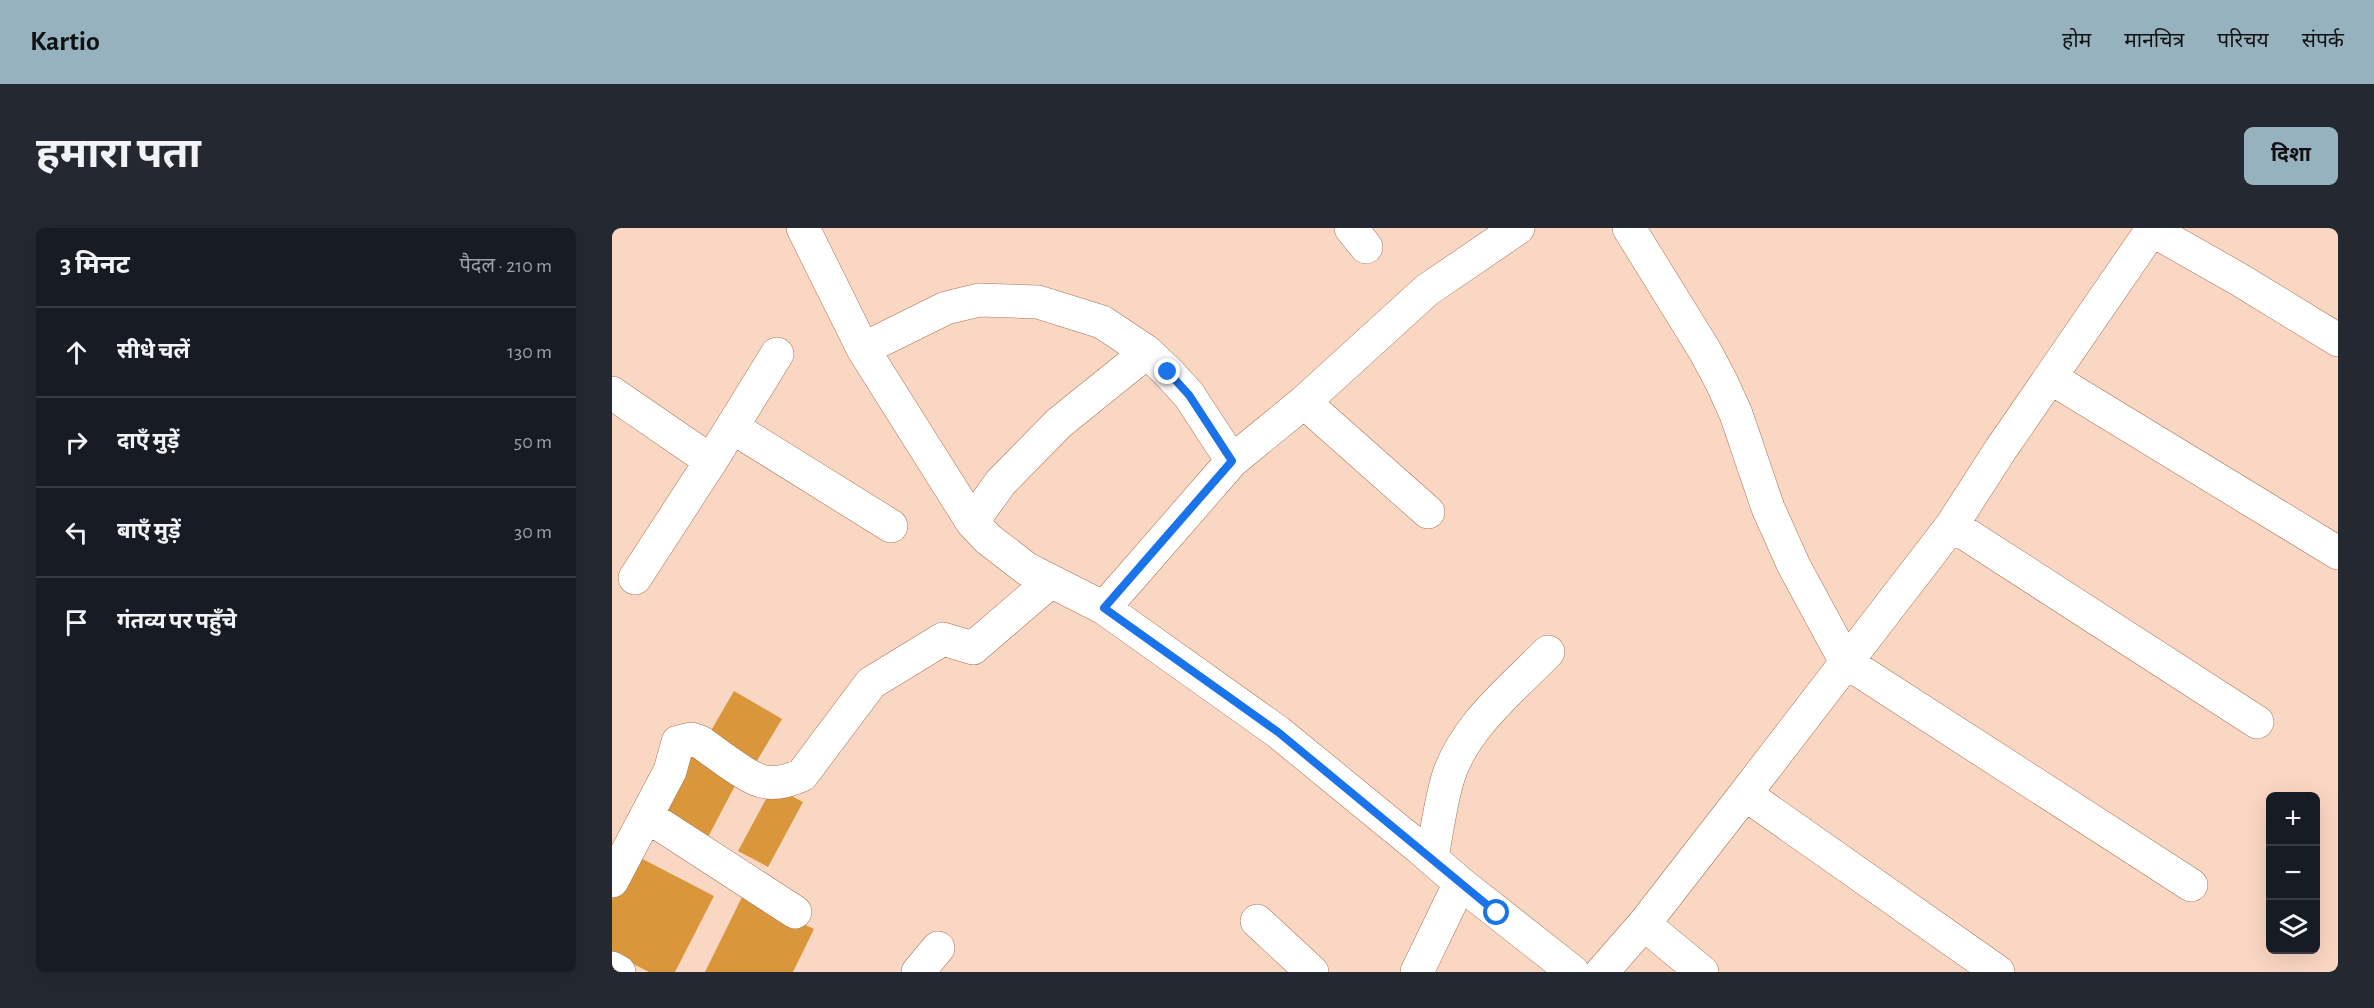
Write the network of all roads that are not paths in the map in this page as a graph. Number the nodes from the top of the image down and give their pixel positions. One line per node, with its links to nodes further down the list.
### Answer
1 (802, 228): 6 (street)
2 (1518, 228): 11 (street)
3 (1629, 228): 24 (street)
4 (2152, 229): 5 (street); 9 (street)
5 (2338, 340)
6 (863, 349): 7 (street); 16 (street)
7 (1147, 352): 14 (street); 16 (street)
8 (777, 354): 12 (street)
9 (2051, 378): 17 (street); 19 (street)
10 (612, 393): 13 (street)
11 (1304, 402): 14 (street); 15 (street)
12 (732, 427): 13 (street); 18 (street)
13 (711, 461): 20 (street)
14 (1232, 461): 22 (street)
15 (1428, 512)
16 (972, 522): 21 (street)
17 (1952, 525): 24 (street); 25 (street)
18 (891, 526)
19 (2338, 553)
20 (635, 578)
21 (1051, 581): 22 (street); 27 (street)
22 (1104, 608): 28 (street)
23 (1548, 652): 28 (street)
24 (1846, 662): 26 (street); 31 (street)
25 (2257, 722)
26 (1745, 794): 34 (street); 42 (street)
27 (647, 816): 29 (street); 32 (street)
28 (1432, 859): 30 (street)
29 (612, 881)
30 (1460, 883): 38 (street); 39 (street)
31 (2191, 885)
32 (795, 912)
33 (1257, 921): 37 (street)
34 (1644, 924): 40 (street); 41 (street)
35 (612, 968): 36 (street)
36 (619, 972)
37 (1312, 972)
38 (1417, 972)
39 (1573, 972)
40 (1602, 972)
41 (1702, 972)
42 (1998, 972)

